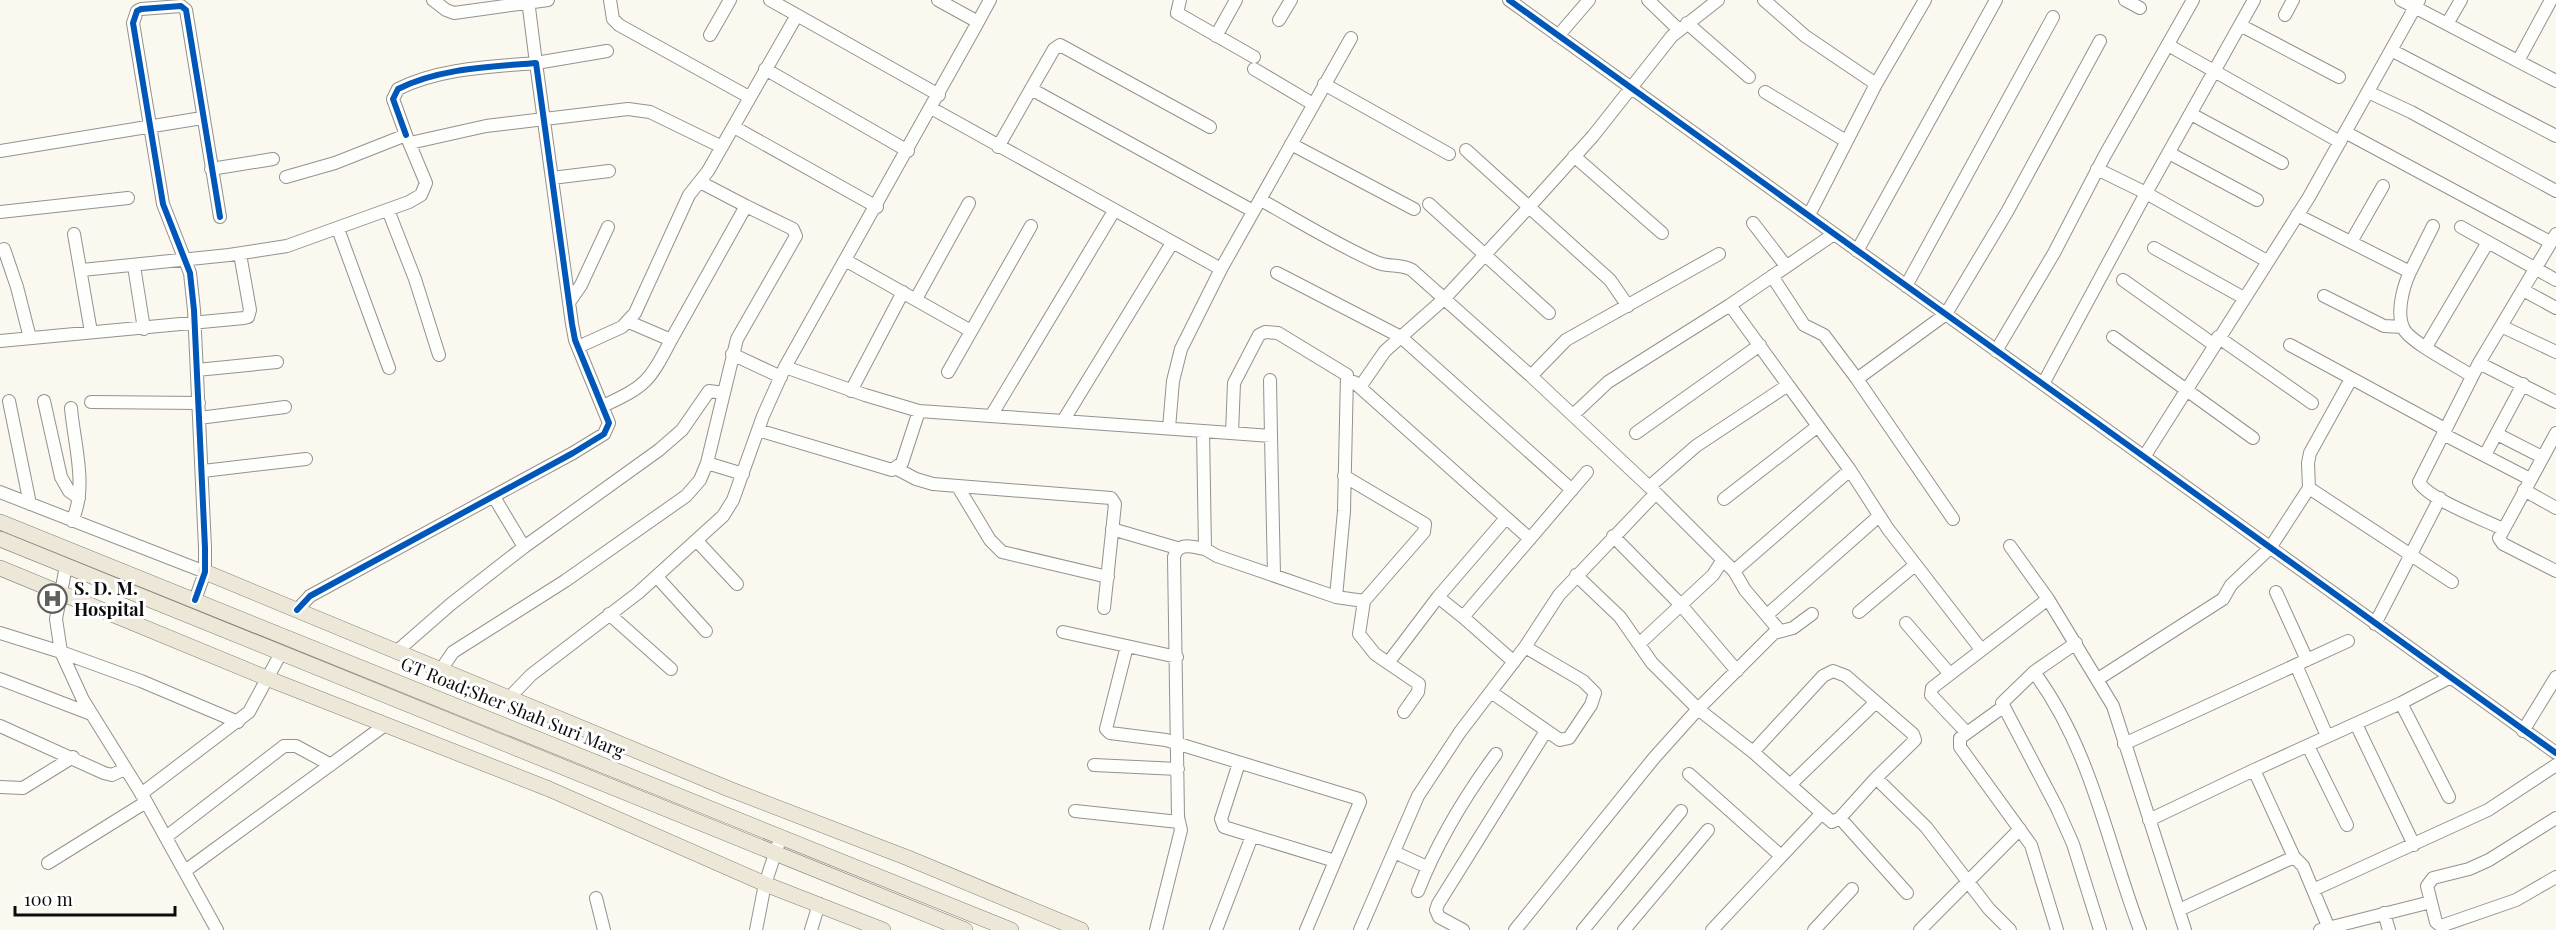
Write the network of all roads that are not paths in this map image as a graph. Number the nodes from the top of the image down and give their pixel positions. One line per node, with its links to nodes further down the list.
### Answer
1 (433, 0): 27 (street)
2 (548, 0): 25 (street)
3 (610, 0): 60 (street)
4 (730, 0): 38 (street)
5 (770, 0): 30 (street)
6 (938, 0): 34 (street)
7 (990, 0): 34 (street)
8 (1180, 0): 39 (street)
9 (1236, 0): 39 (street)
10 (1291, 0): 33 (street)
11 (1509, 0): 28 (street)
12 (1589, 0): 40 (street)
13 (1648, 0): 37 (street)
14 (1718, 0): 37 (street)
15 (1764, 0): 54 (street)
16 (1925, 0): 54 (street)
17 (1996, 0): 123 (street)
18 (2125, 0): 29 (street)
19 (2193, 0): 43 (street)
20 (2254, 0): 36 (street)
21 (2293, 0): 31 (street)
22 (2400, 0): 26 (street)
23 (2461, 0): 35 (street)
24 (2552, 0): 46 (street)
25 (528, 2): 27 (street); 47 (street)
26 (2417, 4): 35 (street); 44 (street)
27 (467, 5)
28 (1527, 5): 40 (street)
29 (2140, 8)
30 (797, 15): 48 (street); 59 (street)
31 (2284, 15)
32 (2053, 17): 140 (street)
33 (1279, 20)
34 (978, 22): 59 (street)
35 (2447, 24): 46 (street)
36 (2240, 25): 49 (street); 51 (street)
37 (1683, 26): 50 (street); 55 (street)
38 (710, 35)
39 (1216, 36): 61 (street)
40 (1558, 36): 55 (street)
41 (1351, 38): 53 (street)
42 (2100, 41): 152 (street)
43 (2168, 45): 49 (street); 85 (street)
44 (2391, 50): 58 (street); 69 (street)
45 (607, 51): 47 (street)
46 (2518, 61): 52 (street)
47 (536, 63): 65 (street); 71 (street)
48 (765, 69): 60 (street); 78 (street)
49 (2215, 70): 63 (street); 70 (street)
50 (1749, 77)
51 (2339, 77)
52 (2556, 81)
53 (1324, 84): 61 (street); 80 (street)
54 (1876, 84): 72 (street)
55 (1629, 88): 81 (street); 105 (street)
56 (1031, 89): 68 (street); 75 (street); 98 (street)
57 (1765, 92): 72 (street)
58 (2368, 92): 70 (street); 91 (street)
59 (939, 95): 62 (street)
60 (749, 98): 67 (street)
61 (1314, 104): 73 (street)
62 (932, 108): 75 (street); 78 (street)
63 (2191, 114): 79 (street); 83 (street)
64 (202, 117): 66 (street); 66 (street); 84 (street)
65 (545, 120): 71 (street); 74 (street); 88 (street)
66 (149, 126): 77 (street); 127 (street)
67 (734, 127): 74 (street); 99 (street)
68 (1210, 127)
69 (2556, 136)
70 (2342, 137): 106 (street); 117 (street)
71 (408, 139): 87 (street); 102 (street)
72 (1846, 141): 105 (street)
73 (1291, 144): 98 (street); 101 (street)
74 (722, 147): 89 (street)
75 (998, 147): 103 (street)
76 (1466, 150): 100 (street)
77 (0, 151)
78 (908, 151): 99 (street)
79 (2169, 153): 92 (street); 94 (street)
80 (1449, 154)
81 (1574, 156): 100 (street); 115 (street)
82 (273, 159): 84 (street)
83 (2282, 162)
84 (212, 169): 107 (street)
85 (2097, 169): 92 (street); 170 (street)
86 (609, 171): 88 (street)
87 (286, 177)
88 (552, 178): 147 (street)
89 (700, 182): 97 (street); 153 (street)
90 (2383, 186): 118 (street)
91 (2556, 191)
92 (2146, 193): 129 (street); 186 (street)
93 (128, 198): 104 (street)
94 (2257, 200)
95 (969, 202): 145 (street)
96 (1429, 204): 125 (street)
97 (746, 206): 163 (street); 172 (street)
98 (1257, 206): 132 (street); 146 (street)
99 (877, 207): 128 (street)
100 (1529, 207): 125 (street); 149 (street)
101 (1414, 209)
102 (388, 210): 113 (street); 173 (street)
103 (1114, 211): 120 (street); 204 (street)
104 (0, 212)
105 (1809, 215): 116 (street)
106 (2297, 215): 118 (street); 129 (street)
107 (220, 217)
108 (1753, 223): 131 (street)
109 (1031, 226): 158 (street)
110 (2433, 226): 135 (street)
111 (608, 227): 147 (street)
112 (2461, 227): 119 (street)
113 (338, 229): 124 (street); 176 (street)
114 (74, 234): 134 (street)
115 (1662, 234)
116 (1834, 234): 123 (street); 131 (street)
117 (2553, 238): 133 (street)
118 (2351, 242): 135 (street)
119 (2488, 242): 133 (street); 169 (street)
120 (1172, 243): 132 (street); 206 (street)
121 (2154, 248): 144 (street)
122 (4, 249): 162 (street)
123 (1857, 250): 140 (street)
124 (240, 254): 127 (street); 154 (street)
125 (1486, 254): 146 (street); 151 (street)
126 (1719, 254): 149 (street)
127 (185, 259): 130 (street); 154 (street)
128 (845, 260): 142 (street); 178 (street)
129 (2267, 261): 144 (street)
130 (134, 266): 134 (street); 157 (street)
131 (1786, 266): 137 (street)
132 (1221, 269): 208 (street)
133 (2536, 269): 139 (street); 141 (street)
134 (82, 270): 159 (street)
135 (2410, 272): 156 (street)
136 (1277, 273): 160 (street)
137 (1772, 276): 148 (street); 183 (street)
138 (2123, 280): 165 (street)
139 (2556, 280)
140 (1906, 286): 152 (street)
141 (2523, 291): 150 (street); 155 (street)
142 (903, 292): 145 (street); 191 (street)
143 (2324, 296): 156 (street)
144 (2244, 298): 165 (street)
145 (916, 299): 158 (street)
146 (1444, 299): 160 (street); 180 (street)
147 (570, 302): 168 (street)
148 (1730, 304): 166 (street); 203 (street)
149 (1628, 306): 180 (street)
150 (2556, 308)
151 (1549, 313)
152 (1946, 314): 170 (street); 183 (street)
153 (629, 322): 163 (street); 168 (street)
154 (195, 323): 157 (street); 177 (street)
155 (2501, 326): 171 (street); 175 (street)
156 (2403, 327): 169 (street)
157 (144, 329): 159 (street)
158 (971, 331): 179 (street)
159 (91, 332): 162 (street)
160 (1401, 337): 189 (street); 232 (street)
161 (2113, 337): 190 (street)
162 (30, 338): 164 (street)
163 (671, 340): 199 (street)
164 (0, 341)
165 (2216, 341): 190 (street); 198 (street)
166 (1760, 345): 188 (street); 213 (street)
167 (2290, 345): 184 (street)
168 (578, 347): 199 (street)
169 (2426, 347): 181 (street)
170 (1996, 351): 186 (street)
171 (2556, 352)
172 (732, 354): 178 (street); 192 (street)
173 (439, 355)
174 (277, 362): 177 (street)
175 (2479, 363): 181 (street); 187 (street)
176 (389, 369)
177 (197, 370): 197 (street)
178 (783, 372): 191 (street); 209 (street)
179 (948, 372)
180 (1531, 376): 203 (street)
181 (2472, 376): 211 (street)
182 (1348, 377): 189 (street); 212 (street); 228 (street)
183 (1857, 379): 243 (street)
184 (2351, 379): 211 (street); 231 (street)
185 (1270, 380): 216 (street)
186 (2043, 384): 219 (street)
187 (2523, 384): 196 (street); 215 (street)
188 (1788, 385): 207 (street); 233 (street)
189 (1360, 387): 242 (street)
190 (2185, 389): 217 (street); 219 (street)
191 (851, 391): 202 (street)
192 (724, 393): 222 (street); 253 (street)
193 (9, 401): 239 (street)
194 (44, 401): 236 (street)
195 (91, 402): 197 (street)
196 (2556, 402)
197 (199, 403): 205 (street)
198 (2312, 403)
199 (603, 406): 235 (street)
200 (285, 407): 205 (street)
201 (71, 408): 236 (street)
202 (919, 411): 204 (street); 223 (street)
203 (1573, 415): 233 (street)
204 (991, 416): 206 (street)
205 (200, 418): 225 (street)
206 (1063, 421): 208 (street)
207 (1818, 426): 224 (street); 238 (street)
208 (1169, 428): 210 (street)
209 (758, 430): 223 (street); 227 (street)
210 (1203, 431): 212 (street); 256 (street)
211 (2444, 431): 218 (street); 237 (street)
212 (1232, 433): 216 (street)
213 (1636, 433)
214 (2556, 433): 220 (street)
215 (2497, 434): 218 (street); 220 (street)
216 (1271, 436): 265 (street)
217 (2253, 438)
218 (2485, 455): 229 (street)
219 (2144, 457): 255 (street)
220 (2542, 457): 229 (street)
221 (306, 459): 225 (street)
222 (707, 463): 227 (street); 306 (street)
223 (897, 469): 230 (street)
224 (1850, 470): 241 (street); 262 (street)
225 (203, 471): 263 (street)
226 (1587, 472): 232 (street)
227 (743, 474): 251 (street)
228 (1344, 476): 273 (street); 277 (street)
229 (2527, 485): 240 (street); 247 (street)
230 (958, 487): 246 (street); 268 (street)
231 (2309, 488): 255 (street); 257 (street)
232 (1572, 490): 249 (street)
233 (1653, 490): 248 (street); 258 (street)
234 (0, 492): 239 (street)
235 (494, 497): 253 (street); 280 (street)
236 (79, 498): 244 (street)
237 (2440, 498): 247 (street); 257 (street)
238 (1724, 499)
239 (30, 504): 244 (street)
240 (2556, 508)
241 (1879, 516): 259 (street); 284 (street)
242 (1506, 518): 249 (street); 274 (street)
243 (1953, 519)
244 (72, 521): 263 (street)
245 (0, 522): 276 (main road, GT Road;Sher Shah Suri Marg)
246 (1112, 529): 254 (street); 268 (street)
247 (2504, 529): 264 (street)
248 (1613, 536): 266 (street); 278 (street)
249 (1530, 538): 285 (street)
250 (0, 539): 260 (main road, GT Road;Sher Shah Suri Marg)
251 (697, 541): 267 (street); 270 (street)
252 (2010, 546): 275 (street)
253 (524, 548): 299 (street)
254 (1177, 548): 256 (street); 301 (street)
255 (2270, 548): 287 (street); 313 (street)
256 (1204, 549): 265 (street)
257 (2410, 556): 269 (street); 287 (street)
258 (1722, 561): 262 (street); 278 (street)
259 (1915, 565): 281 (street); 297 (street)
260 (66, 566): 272 (street); 300 (main road, GT Road;Sher Shah Suri Marg)
261 (0, 568): 272 (main road)
262 (1734, 571): 284 (street)
263 (205, 572): 276 (street); 280 (main road)
264 (2556, 572)
265 (1274, 575): 273 (street)
266 (1576, 575): 294 (street); 296 (street)
267 (657, 577): 282 (street); 289 (street)
268 (1108, 577): 279 (street)
269 (2452, 582)
270 (737, 584)
271 (2276, 592): 303 (street)
272 (62, 593): 298 (street); 312 (main road)
273 (1336, 597): 277 (street)
274 (1438, 597): 285 (street); 304 (street)
275 (2048, 599): 293 (street); 297 (street)
276 (195, 600): 361 (main road, GT Road;Sher Shah Suri Marg)
277 (1364, 601): 304 (street)
278 (1681, 605): 294 (street); 307 (street)
279 (1104, 608)
280 (297, 610): 299 (main road)
281 (1859, 612)
282 (609, 614): 305 (street); 316 (street)
283 (1812, 614): 288 (street)
284 (1767, 615): 288 (street)
285 (1463, 617): 302 (street)
286 (1906, 623): 309 (street)
287 (2375, 624): 311 (street)
288 (1779, 630): 307 (street)
289 (706, 631)
290 (1063, 632): 295 (street)
291 (0, 633): 298 (street)
292 (2348, 641): 303 (street)
293 (2076, 643): 308 (street); 313 (street)
294 (1639, 644): 320 (street)
295 (1127, 646): 301 (street); 332 (street)
296 (1525, 647): 302 (street); 327 (street)
297 (1980, 648): 309 (street)
298 (61, 652): 322 (street); 323 (street)
299 (396, 652): 306 (main road)
300 (281, 653): 312 (street); 366 (main road, GT Road;Sher Shah Suri Marg)
301 (1177, 657): 332 (street)
302 (1514, 662): 315 (street)
303 (2301, 662): 330 (street); 331 (street)
304 (1388, 663): 321 (street)
305 (671, 669)
306 (440, 671): 316 (main road)
307 (1737, 671): 320 (street)
308 (2034, 672): 319 (street); 409 (street)
309 (1949, 673): 329 (street)
310 (2556, 677): 328 (street)
311 (2449, 678): 318 (street); 328 (street)
312 (269, 679): 323 (street); 325 (main road)
313 (2098, 679): 331 (street)
314 (0, 680): 322 (street)
315 (1491, 692): 327 (street); 365 (street)
316 (509, 698): 394 (main road)
317 (1876, 702): 334 (street); 346 (street); 347 (street)
318 (2401, 703): 324 (street); 349 (street)
319 (2003, 707): 329 (street); 408 (street)
320 (1698, 709): 334 (street); 400 (street)
321 (1404, 712)
322 (91, 714): 342 (street)
323 (238, 722): 350 (street)
324 (2356, 724): 330 (street); 364 (street)
325 (385, 725): 339 (street); 375 (main road)
326 (0, 726): 337 (street)
327 (1546, 731): 399 (street)
328 (2523, 731): 335 (street)
329 (1966, 733): 359 (street)
330 (2327, 736): 333 (street)
331 (2124, 744): 356 (street)
332 (1178, 745): 338 (street); 343 (street)
333 (2308, 746): 344 (street); 358 (street)
334 (1753, 752): 347 (street)
335 (2556, 753)
336 (1496, 754): 371 (street)
337 (73, 757): 342 (street); 348 (street)
338 (1239, 763): 362 (street); 369 (street)
339 (331, 765): 363 (street); 372 (street)
340 (1094, 765): 343 (street)
341 (2556, 765): 364 (street)
342 (125, 769): 350 (street)
343 (1178, 769): 357 (street)
344 (2254, 770): 356 (street); 368 (street)
345 (1689, 774): 367 (street)
346 (1876, 778): 354 (street); 374 (street)
347 (1790, 785): 353 (street)
348 (0, 787)
349 (2449, 796)
350 (144, 798): 363 (street); 370 (street)
351 (1075, 811): 357 (street)
352 (1681, 811): 401 (street)
353 (1821, 814): 354 (street); 367 (street)
354 (1840, 818): 379 (street)
355 (2556, 818): 381 (street)
356 (2149, 820): 383 (street)
357 (1179, 822): 395 (street)
358 (2347, 825)
359 (2020, 829): 374 (street); 407 (street)
360 (1708, 830): 402 (street)
361 (782, 836): 366 (street); 393 (main road, GT Road;Sher Shah Suri Marg)
362 (1252, 836): 369 (street); 396 (street)
363 (166, 837): 372 (street)
364 (2414, 845): 377 (street)
365 (1394, 852): 371 (street); 398 (street)
366 (775, 853): 375 (street); 392 (main road, GT Road;Sher Shah Suri Marg)
367 (1781, 856): 403 (street)
368 (2294, 857): 377 (street); 383 (street)
369 (1335, 861): 397 (street)
370 (48, 863)
371 (1427, 867): 378 (street)
372 (185, 871): 387 (street)
373 (2556, 878): 381 (street)
374 (1968, 882): 405 (street); 406 (street)
375 (765, 884): 382 (main road); 389 (street)
376 (1852, 889): 404 (street)
377 (2313, 890): 386 (street)
378 (1418, 891)
379 (1907, 893)
380 (596, 898): 388 (street)
381 (2431, 902): 384 (street)
382 (819, 904): 385 (main road); 390 (street)
383 (2179, 910): 410 (street)
384 (2384, 913): 386 (street); 411 (street)
385 (857, 925): 391 (main road)
386 (2324, 928)
387 (217, 930)
388 (604, 930)
389 (756, 930)
390 (811, 930)
391 (883, 930)
392 (964, 930)
393 (1011, 930)
394 (1081, 930)
395 (1156, 930)
396 (1216, 930)
397 (1306, 930)
398 (1361, 930)
399 (1463, 930)
400 (1515, 930)
401 (1583, 930)
402 (1624, 930)
403 (1712, 930)
404 (1814, 930)
405 (1920, 930)
406 (2010, 930)
407 (2057, 930)
408 (2100, 930)
409 (2140, 930)
410 (2185, 930)
411 (2389, 930)

